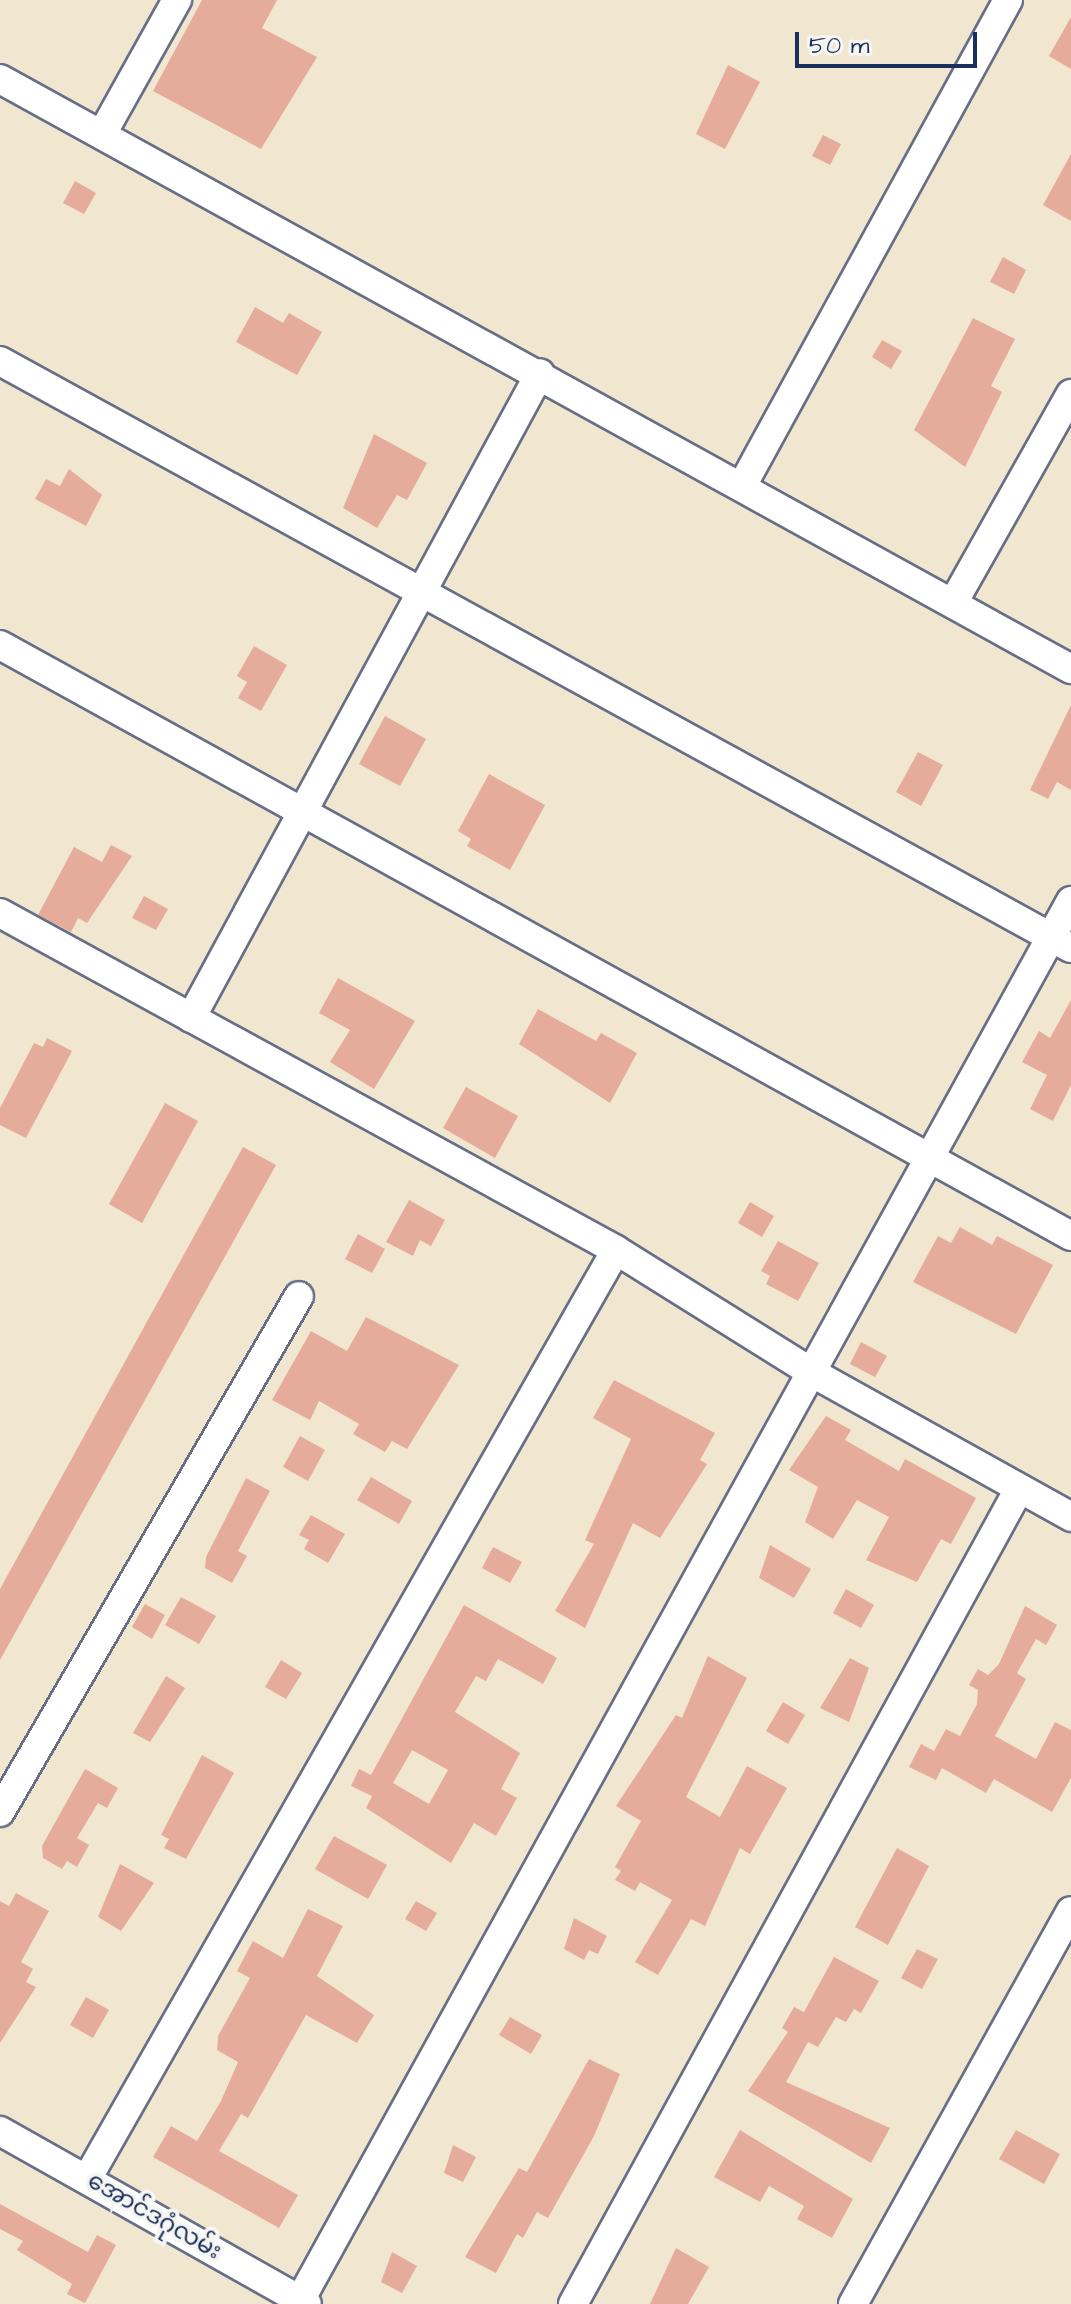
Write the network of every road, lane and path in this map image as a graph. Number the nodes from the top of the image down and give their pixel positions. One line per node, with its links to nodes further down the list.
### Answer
1 (177, 0): 4 (street)
2 (1008, 0): 8 (street)
3 (0, 79): 4 (street)
4 (102, 134): 6 (street)
5 (0, 361): 9 (street)
6 (540, 373): 8 (street); 9 (street)
7 (1071, 394): 10 (street)
8 (742, 486): 10 (street)
9 (419, 591): 13 (street); 16 (street)
10 (953, 603): 12 (street)
11 (0, 645): 13 (street)
12 (1071, 669)
13 (303, 815): 17 (street); 18 (street)
14 (1071, 901): 16 (street)
15 (0, 913): 17 (street)
16 (1061, 943): 18 (street)
17 (191, 1018): 20 (street)
18 (926, 1158): 19 (street); 22 (street)
19 (1071, 1236)
20 (616, 1250): 22 (street); 28 (street)
21 (299, 1296): 25 (street)
22 (811, 1372): 23 (street); 29 (street)
23 (1019, 1489): 24 (street); 30 (street)
24 (1071, 1517)
25 (0, 1812)
26 (1071, 1911): 31 (street)
27 (0, 2131): 28 (street, အောင်ဒဂုံလမ်း)
28 (87, 2179): 29 (street, အောင်ဒဂုံလမ်း)
29 (301, 2303)
30 (573, 2304)
31 (853, 2304)

